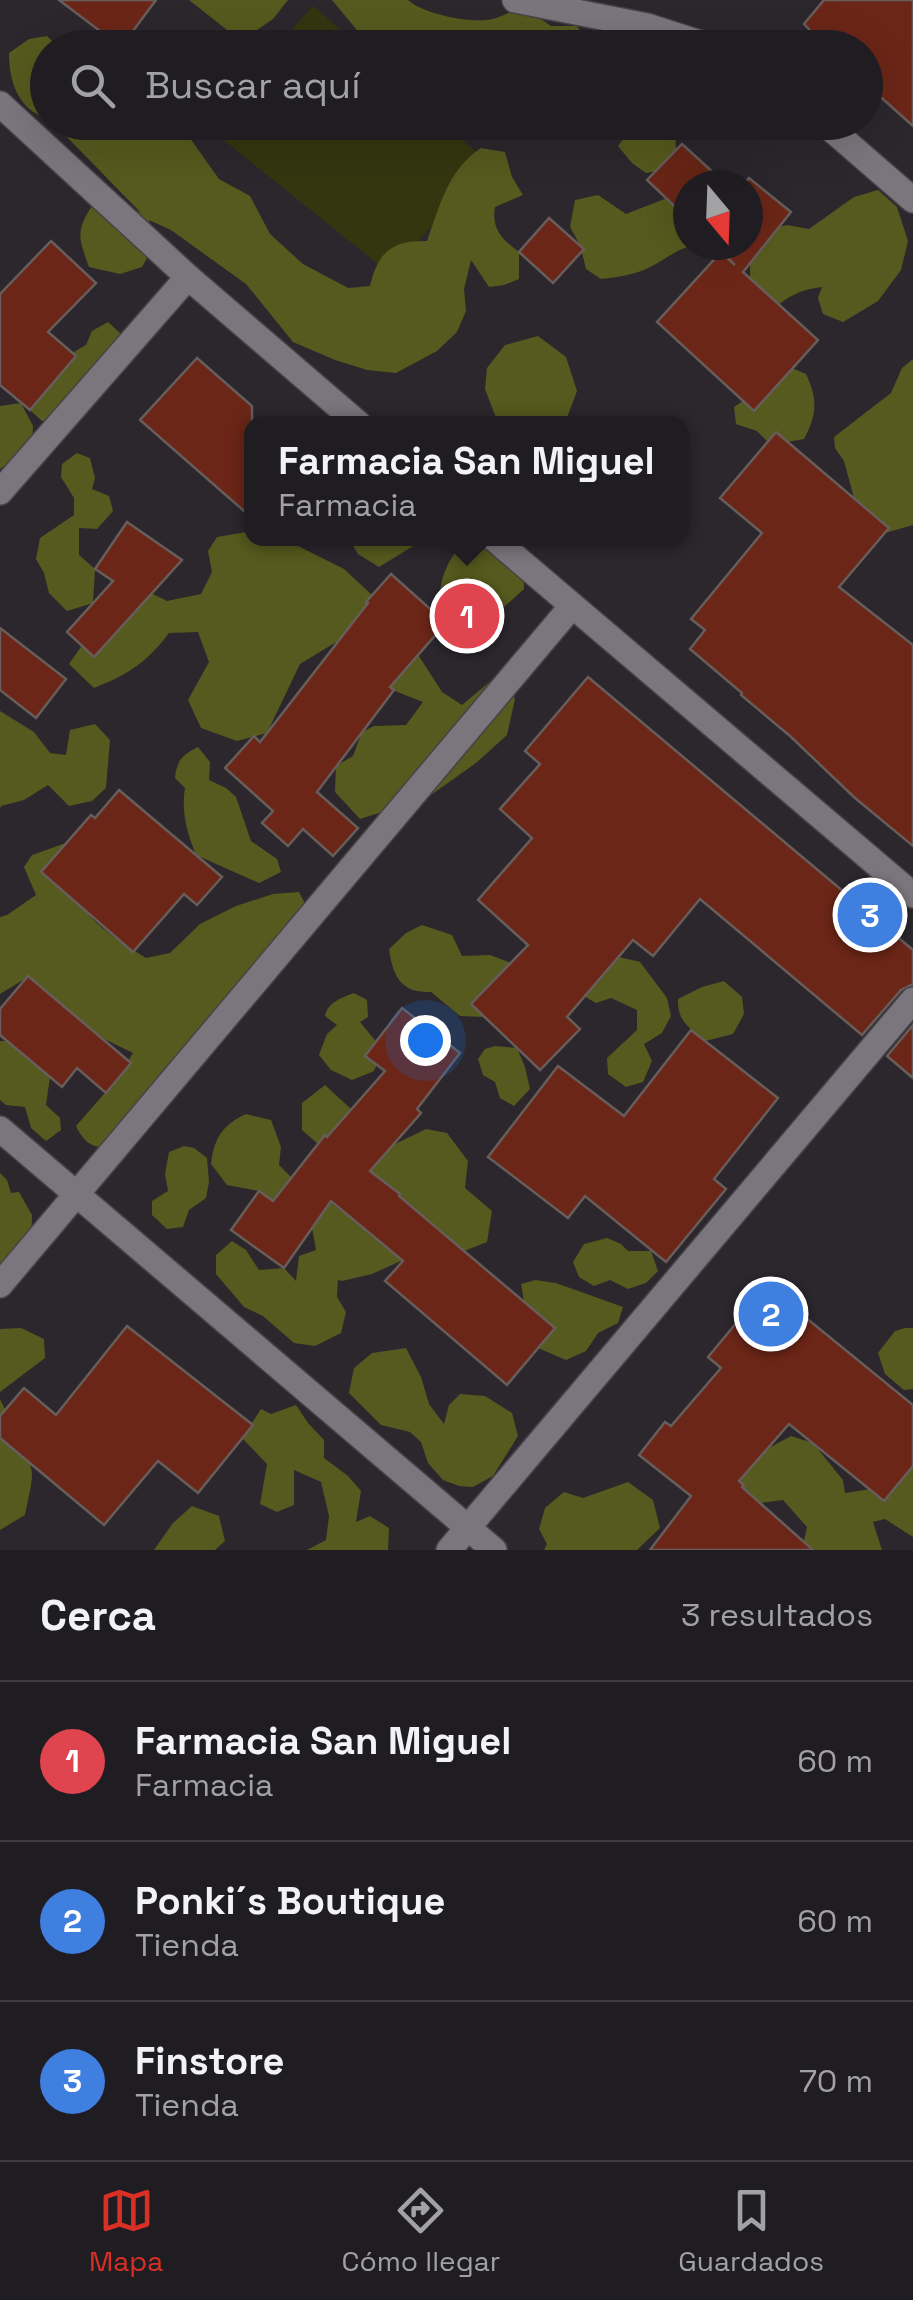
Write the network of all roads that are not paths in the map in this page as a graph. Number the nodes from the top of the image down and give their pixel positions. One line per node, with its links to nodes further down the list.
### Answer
1 (514, 0): 2 (street)
2 (659, 30)
3 (0, 104): 4 (street)
4 (30, 132)
5 (39, 140): 8 (street)
6 (844, 140): 7 (street)
7 (913, 200)
8 (188, 277): 9 (street); 10 (street)
9 (350, 416)
10 (0, 492)
11 (502, 546): 12 (street)
12 (572, 606): 13 (street); 16 (street)
13 (913, 895)
14 (913, 1000): 18 (street)
15 (0, 1129): 16 (street)
16 (76, 1194): 17 (street); 18 (street)
17 (0, 1286)
18 (468, 1528): 19 (street); 20 (street)
19 (449, 1550)
20 (494, 1550)

